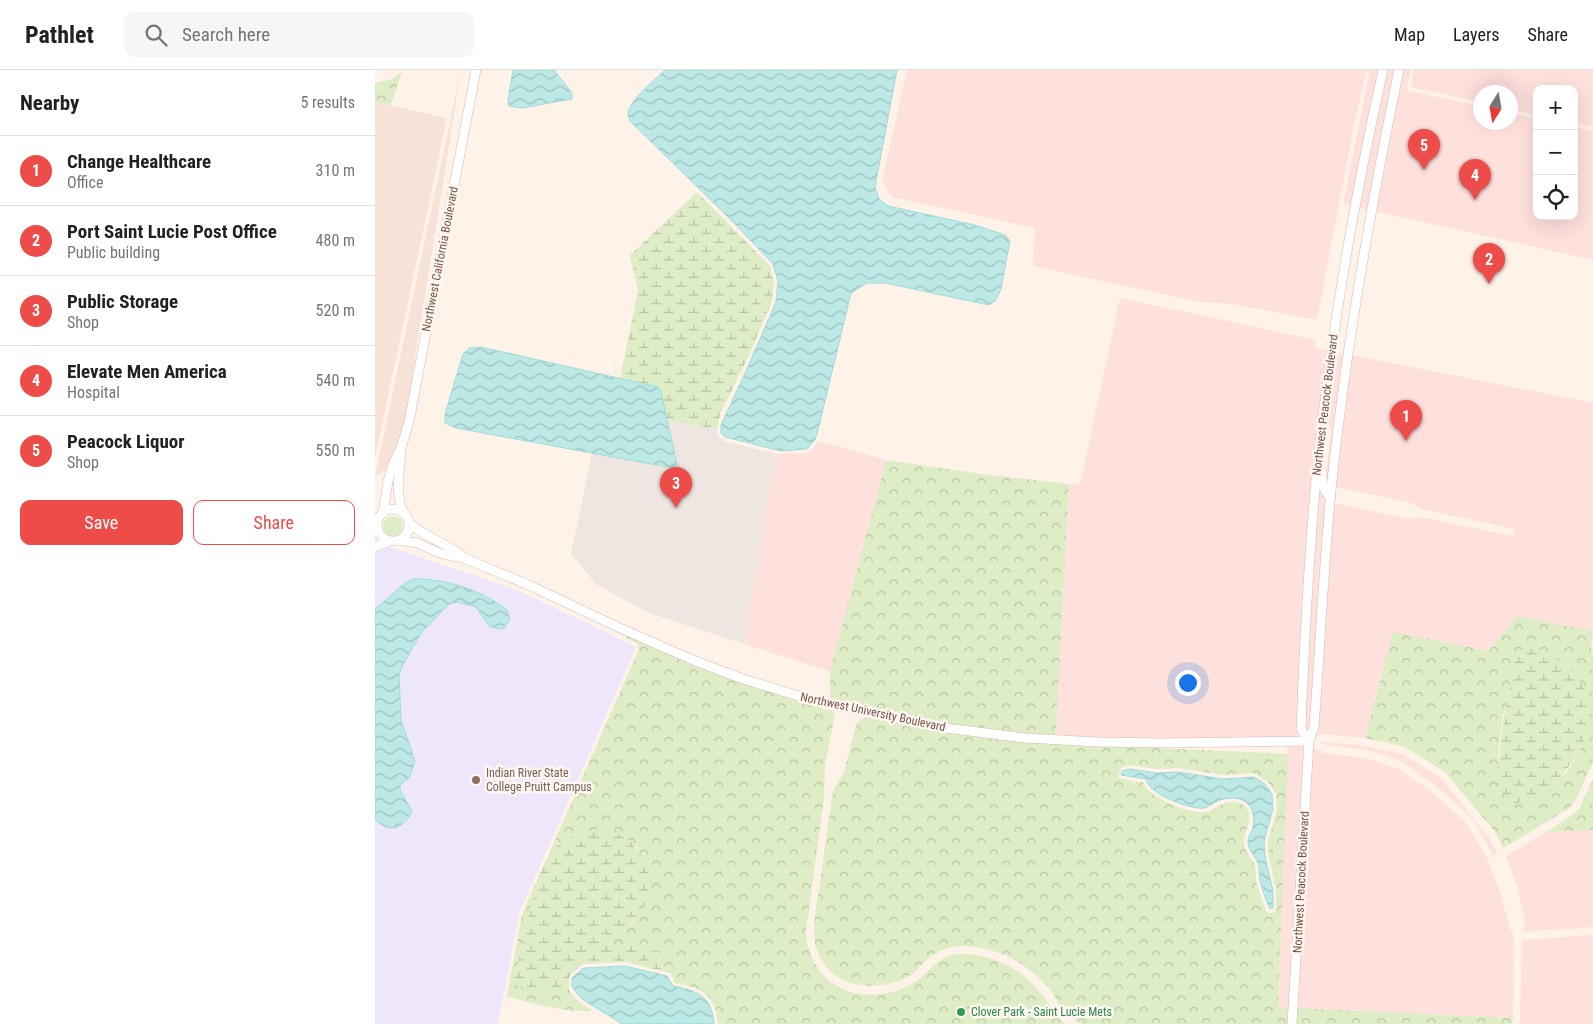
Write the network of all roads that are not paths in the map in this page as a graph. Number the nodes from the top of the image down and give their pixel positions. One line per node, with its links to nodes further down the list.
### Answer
1 (476, 70): 5 (street, Northwest California Boulevard)
2 (1383, 70): 4 (street, Northwest Peacock Boulevard)
3 (1399, 70): 6 (street, Northwest Peacock Boulevard)
4 (1324, 417): 6 (street); 15 (street, Northwest Peacock Boulevard)
5 (401, 448): 7 (street, Northwest California Boulevard); 8 (street, Northwest California Boulevard)
6 (1331, 498): 15 (street, Northwest Peacock Boulevard)
7 (383, 513): 8 (street); 10 (street)
8 (404, 514): 9 (street)
9 (409, 524): 11 (street); 14 (street, Northwest University Boulevard)
10 (376, 528): 12 (street)
11 (399, 540): 12 (street); 14 (street, Northwest University Boulevard)
12 (389, 541): 13 (street)
13 (375, 547)
14 (464, 558): 15 (street, Northwest University Boulevard)
15 (1309, 741): 16 (street, Northwest Peacock Boulevard)
16 (1292, 1024)

